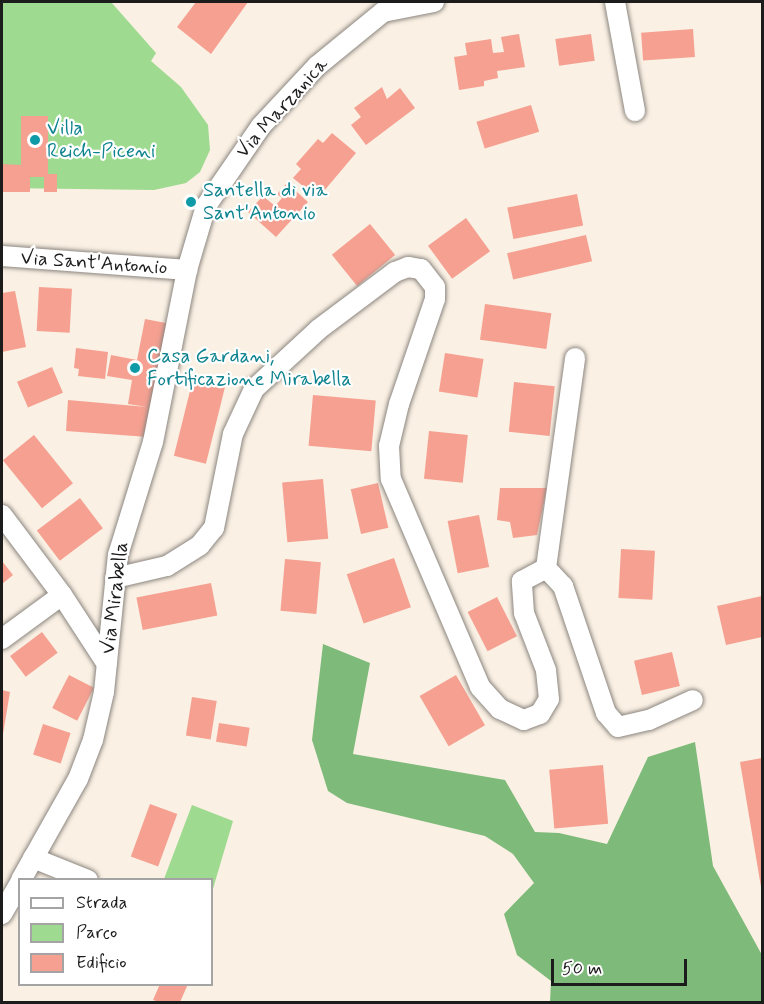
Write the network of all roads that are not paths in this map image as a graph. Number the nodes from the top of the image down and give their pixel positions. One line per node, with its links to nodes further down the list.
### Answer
1 (434, 2): 5 (street, Via Marzanica)
2 (615, 2): 3 (street)
3 (635, 111)
4 (2, 256): 5 (street, Via Sant'Antonio)
5 (187, 270): 9 (street, Via Mirabella)
6 (575, 358): 8 (street)
7 (2, 515): 10 (street)
8 (546, 568): 9 (street); 13 (street)
9 (115, 578): 12 (street, Via Mirabella)
10 (62, 595): 11 (street); 12 (street)
11 (2, 639)
12 (107, 664): 14 (street, Via Mirabella)
13 (693, 700)
14 (33, 858): 15 (street, Via Mirabella); 16 (street)
15 (22, 878)
16 (85, 878)
17 (18, 884): 18 (street, Via Mirabella)
18 (4, 907)

